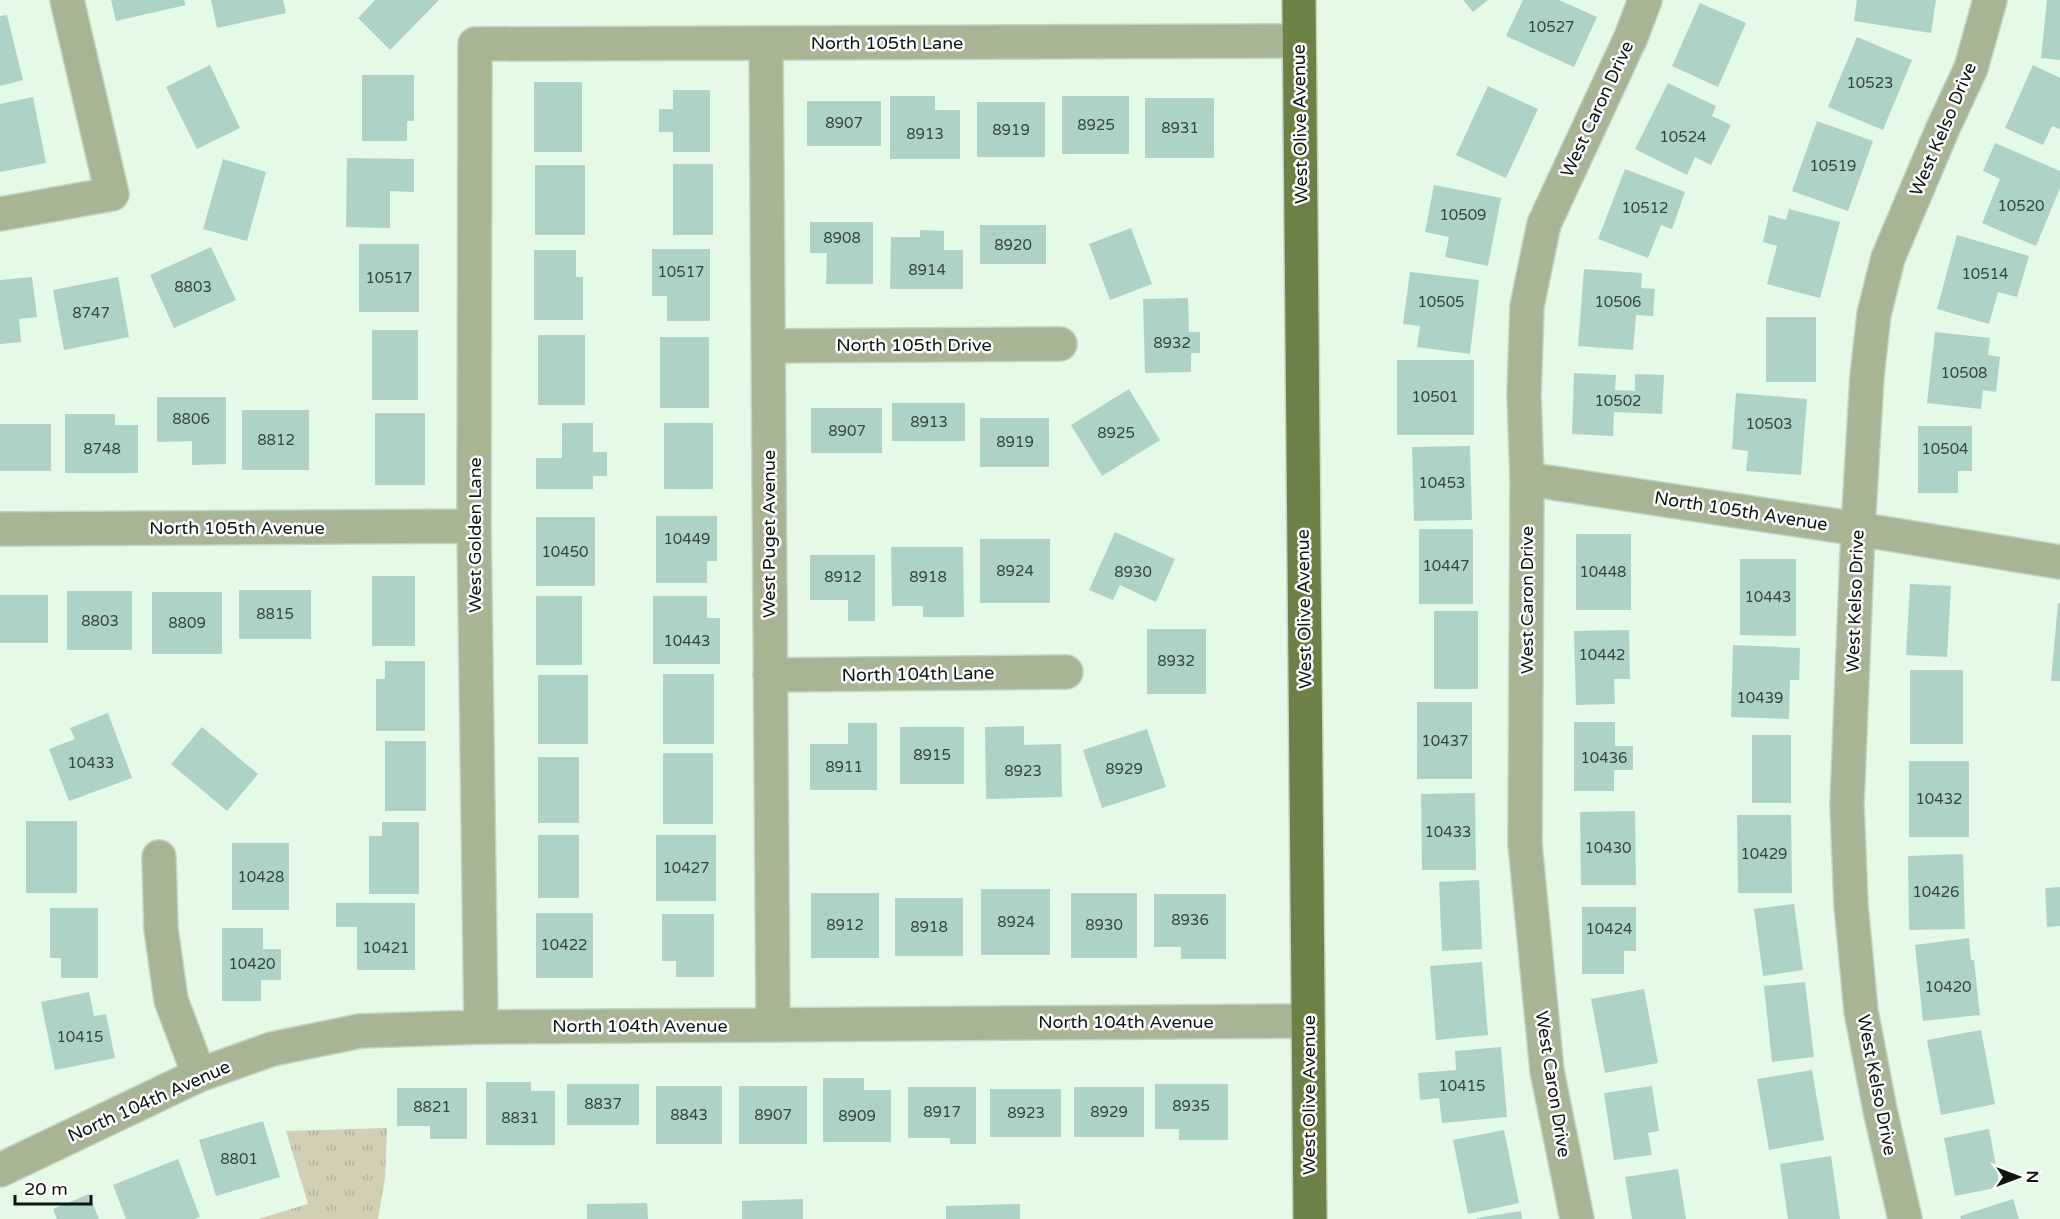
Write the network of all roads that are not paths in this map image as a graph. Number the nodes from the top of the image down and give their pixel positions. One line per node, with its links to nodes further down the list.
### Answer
1 (67, 0): 8 (street)
2 (1299, 0): 5 (main road, West Olive Avenue)
3 (1645, 0): 11 (street, West Caron Drive)
4 (1990, 0): 14 (street, West Kelso Drive)
5 (1299, 41): 6 (street, North 105th Lane); 19 (main road, West Olive Avenue)
6 (766, 43): 7 (street, North 105th Lane); 10 (street, West Puget Avenue)
7 (475, 44): 12 (street, West Golden Lane)
8 (0, 214)
9 (1060, 344): 10 (street, North 105th Drive)
10 (768, 346): 17 (street, West Puget Avenue)
11 (1527, 479): 14 (street, North 105th Avenue); 25 (street, West Caron Drive)
12 (474, 526): 13 (street, North 105th Avenue); 21 (street, West Golden Lane)
13 (0, 529)
14 (1858, 529): 15 (street, North 105th Avenue); 26 (street, West Kelso Drive)
15 (2060, 562)
16 (1066, 672): 17 (street, North 104th Lane)
17 (770, 675): 20 (street, West Puget Avenue)
18 (159, 857): 22 (street)
19 (1308, 1021): 20 (street, North 104th Avenue); 24 (main road, West Olive Avenue)
20 (773, 1025): 21 (street, North 104th Avenue)
21 (481, 1027): 22 (street, North 104th Avenue)
22 (199, 1074): 23 (street, North 104th Avenue)
23 (0, 1170)
24 (1310, 1219)
25 (1577, 1219)
26 (1905, 1219)

